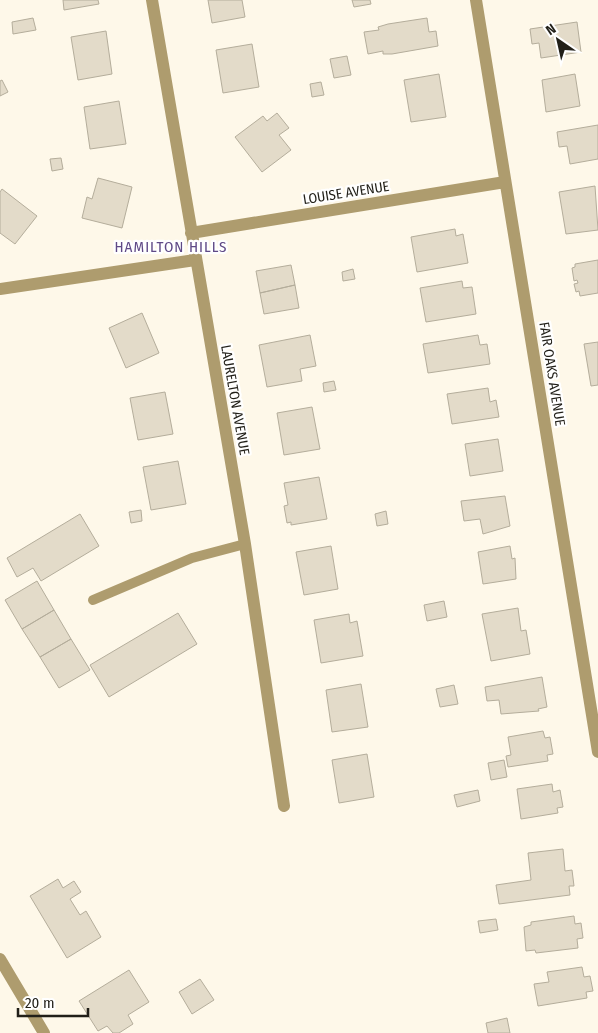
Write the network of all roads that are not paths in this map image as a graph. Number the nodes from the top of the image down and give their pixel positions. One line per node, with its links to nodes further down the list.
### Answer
1 (152, 0): 4 (street, LAURELTON AVENUE)
2 (476, 0): 3 (street, FAIR OAKS AVENUE)
3 (506, 182): 4 (street, LOUISE AVENUE); 9 (street, FAIR OAKS AVENUE)
4 (191, 233): 5 (street, LAURELTON AVENUE)
5 (195, 260): 6 (street); 7 (street, LAURELTON AVENUE)
6 (0, 289)
7 (245, 544): 8 (lane); 10 (street, LAURELTON AVENUE)
8 (93, 600)
9 (598, 752)
10 (284, 806)
11 (0, 959): 12 (street)
12 (44, 1033)

